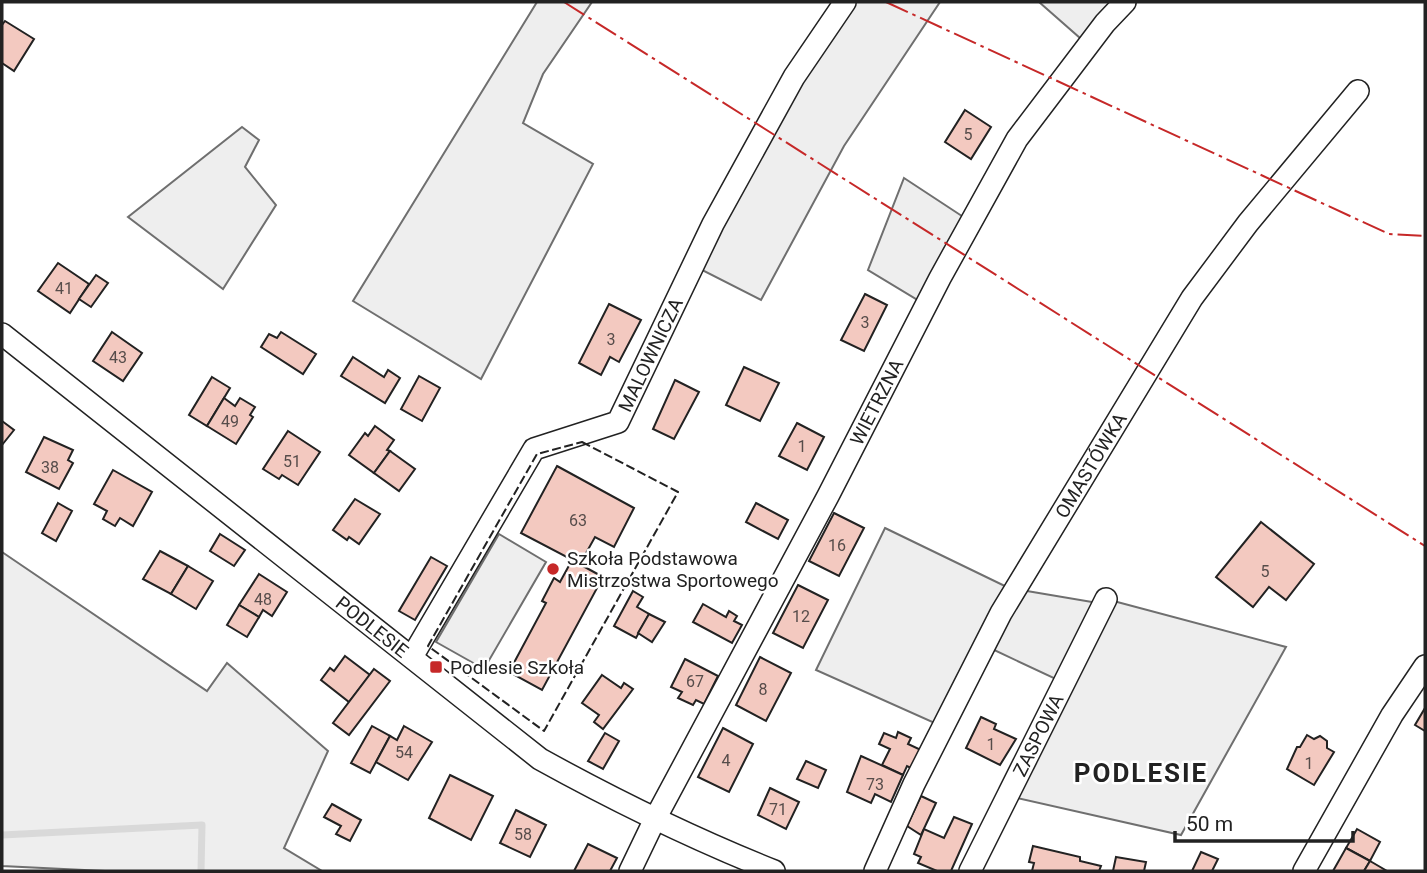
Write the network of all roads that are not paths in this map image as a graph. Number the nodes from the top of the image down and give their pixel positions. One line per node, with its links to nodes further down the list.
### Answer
1 (845, 2): 6 (street, MALOWNICZA)
2 (1125, 2): 8 (street, WIETRZNA)
3 (1357, 91): 11 (street, OMASTÓWKA)
4 (2, 334): 6 (street, PODLESIE)
5 (1106, 599): 12 (street, ZASPOWA)
6 (412, 657): 8 (street, PODLESIE)
7 (1425, 666): 13 (street)
8 (655, 818): 9 (street, WIETRZNA); 10 (street, PODLESIE)
9 (630, 871)
10 (774, 871)
11 (875, 871)
12 (970, 871)
13 (1304, 871)

